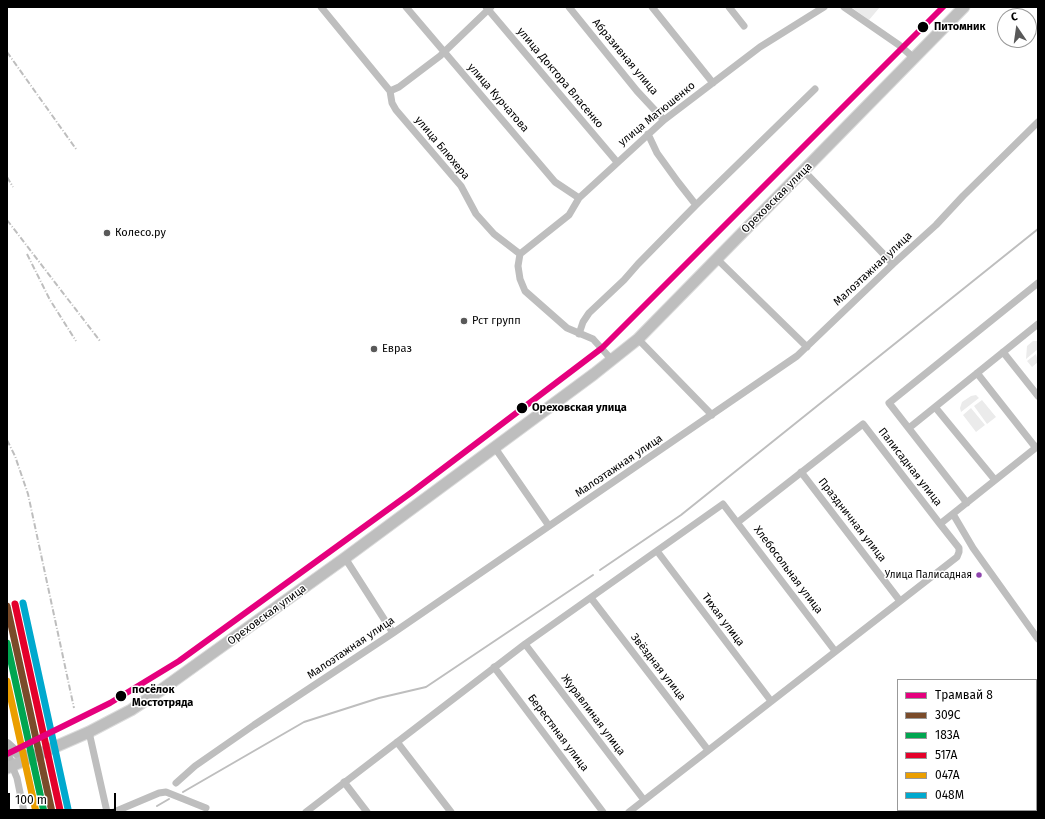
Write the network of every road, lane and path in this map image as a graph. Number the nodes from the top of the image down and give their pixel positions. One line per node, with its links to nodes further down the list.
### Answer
1 (321, 7): 15 (street, улица Блюхера)
2 (406, 7): 11 (street, улица Курчатова)
3 (569, 7): 16 (street, Абразивная улица)
4 (652, 7): 13 (street)
5 (729, 7): 10 (street)
6 (824, 7): 13 (street, улица Матюшенко)
7 (844, 7): 12 (street)
8 (964, 7): 12 (main road, Ореховская улица)
9 (488, 8): 11 (street); 19 (street, улица Доктора Власенко)
10 (744, 26)
11 (444, 52): 15 (street); 21 (street, улица Курчатова)
12 (914, 58): 20 (main road, Ореховская улица)
13 (713, 83): 16 (street, улица Матюшенко)
14 (815, 89): 22 (street)
15 (390, 91): 23 (street, улица Блюхера)
16 (664, 120): 18 (street, улица Матюшенко)
17 (1038, 122): 25 (street, Малоэтажная улица)
18 (648, 134): 19 (street, улица Матюшенко); 22 (street)
19 (617, 162): 21 (street, улица Матюшенко)
20 (804, 170): 24 (main road, Ореховская улица); 25 (street)
21 (579, 198): 23 (street, улица Матюшенко)
22 (696, 204): 28 (street)
23 (520, 254): 28 (street)
24 (717, 259): 29 (main road, Ореховская улица); 30 (street)
25 (893, 264): 30 (street, Малоэтажная улица)
26 (1038, 282): 37 (street)
27 (1038, 324): 31 (street)
28 (579, 334): 32 (street)
29 (638, 339): 32 (main road, Ореховская улица); 36 (street)
30 (807, 347): 36 (street, Малоэтажная улица)
31 (1003, 352): 33 (street); 34 (street)
32 (612, 360): 39 (main road, Ореховская улица)
33 (977, 373): 35 (street); 38 (street)
34 (1038, 396)
35 (935, 407): 37 (street); 41 (street)
36 (712, 415): 46 (street, Малоэтажная улица)
37 (909, 428): 42 (street)
38 (1037, 447): 41 (street)
39 (495, 448): 46 (street); 48 (main road, Ореховская улица)
40 (801, 472): 44 (street); 45 (street, Палисадная улица); 50 (street, Праздничная улица)
41 (995, 480): 42 (street)
42 (967, 503): 43 (street)
43 (953, 514): 45 (street); 52 (street)
44 (738, 522): 47 (street, Хлебосольная улица); 54 (street, Хлебосольная улица)
45 (940, 524): 50 (street, Палисадная улица)
46 (549, 526): 51 (street, Малоэтажная улица)
47 (657, 551): 49 (street); 56 (street, Тихая улица)
48 (344, 558): 51 (street); 57 (main road, Ореховская улица)
49 (591, 598): 53 (street); 60 (street, Звёздная улица)
50 (900, 601): 54 (street)
51 (393, 633): 64 (street, Малоэтажная улица)
52 (1038, 639)
53 (525, 644): 55 (street); 65 (street, Журавлиная улица)
54 (835, 650): 56 (street)
55 (494, 667): 58 (street); 73 (street, Берестяная улица)
56 (771, 701): 60 (street)
57 (89, 732): 61 (main road, Ореховская улица); 68 (street)
58 (397, 742): 63 (street); 72 (street)
59 (7, 744): 61 (main road)
60 (708, 750): 65 (street)
61 (32, 756): 62 (main road, Ореховская улица)
62 (9, 763): 67 (street)
63 (344, 782): 70 (street); 71 (street)
64 (176, 783)
65 (644, 800): 74 (street)
66 (206, 808): 69 (street)
67 (24, 812)
68 (107, 812)
69 (114, 812)
70 (306, 812)
71 (367, 812)
72 (451, 812)
73 (603, 812)
74 (629, 812)

